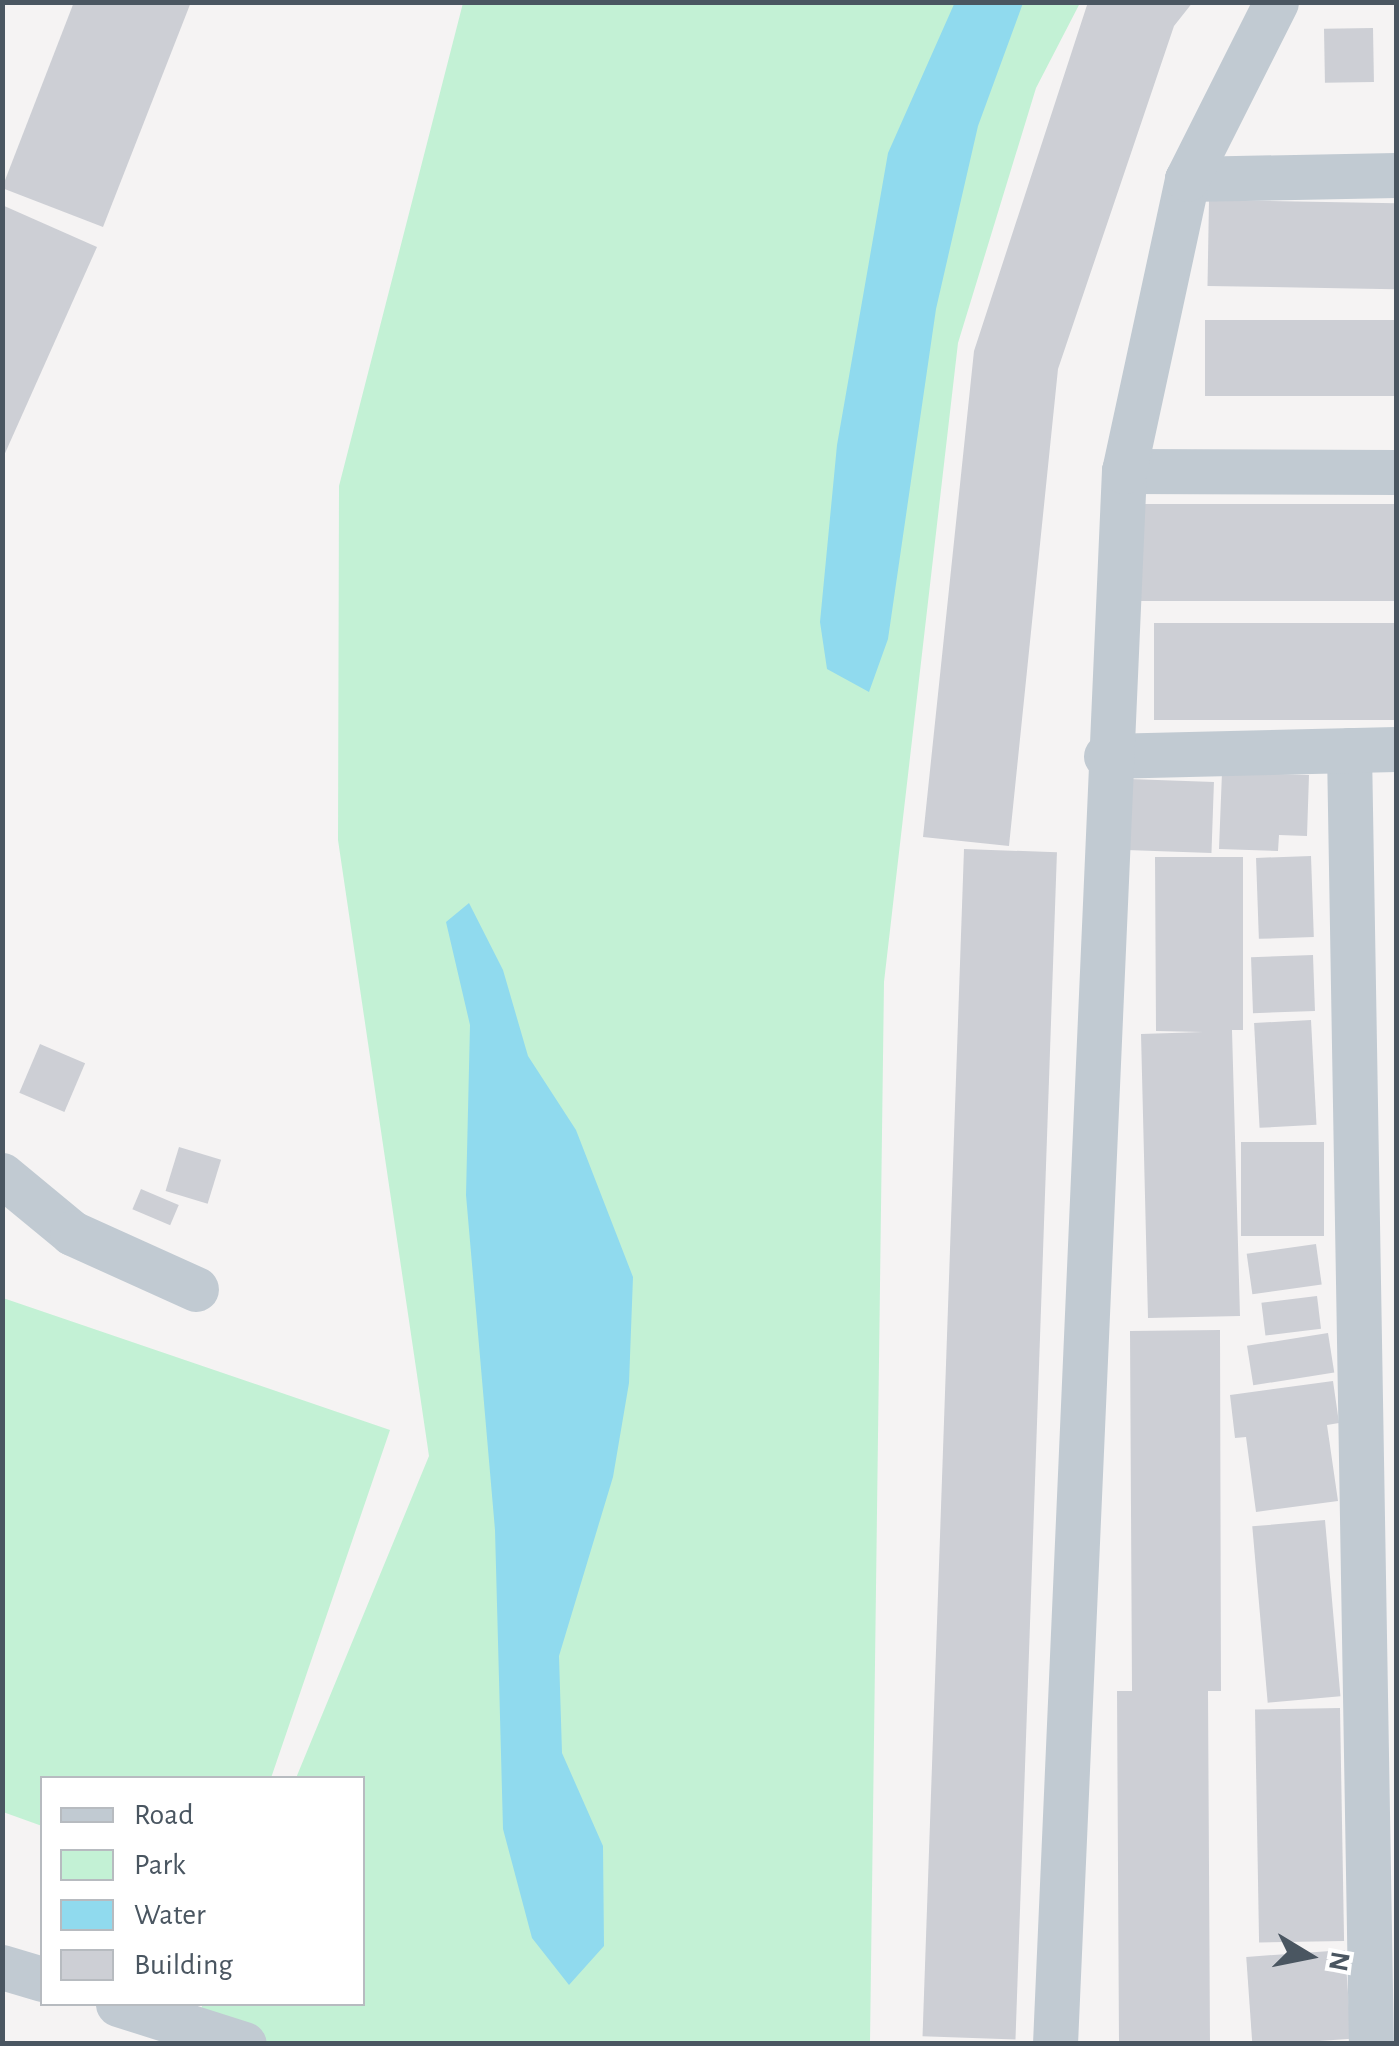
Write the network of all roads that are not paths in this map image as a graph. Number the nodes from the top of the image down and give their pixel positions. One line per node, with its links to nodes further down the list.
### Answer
1 (1276, 2): 3 (street)
2 (1396, 175): 3 (street)
3 (1187, 179): 4 (street)
4 (1124, 471): 5 (street); 8 (street)
5 (1396, 472)
6 (1396, 749): 7 (street)
7 (1349, 750): 8 (street); 16 (street)
8 (1106, 756): 15 (street)
9 (2, 1175): 10 (street)
10 (196, 1290)
11 (2, 1967): 12 (street)
12 (40, 1978)
13 (124, 2006): 14 (street)
14 (244, 2044)
15 (1055, 2044)
16 (1371, 2044)

